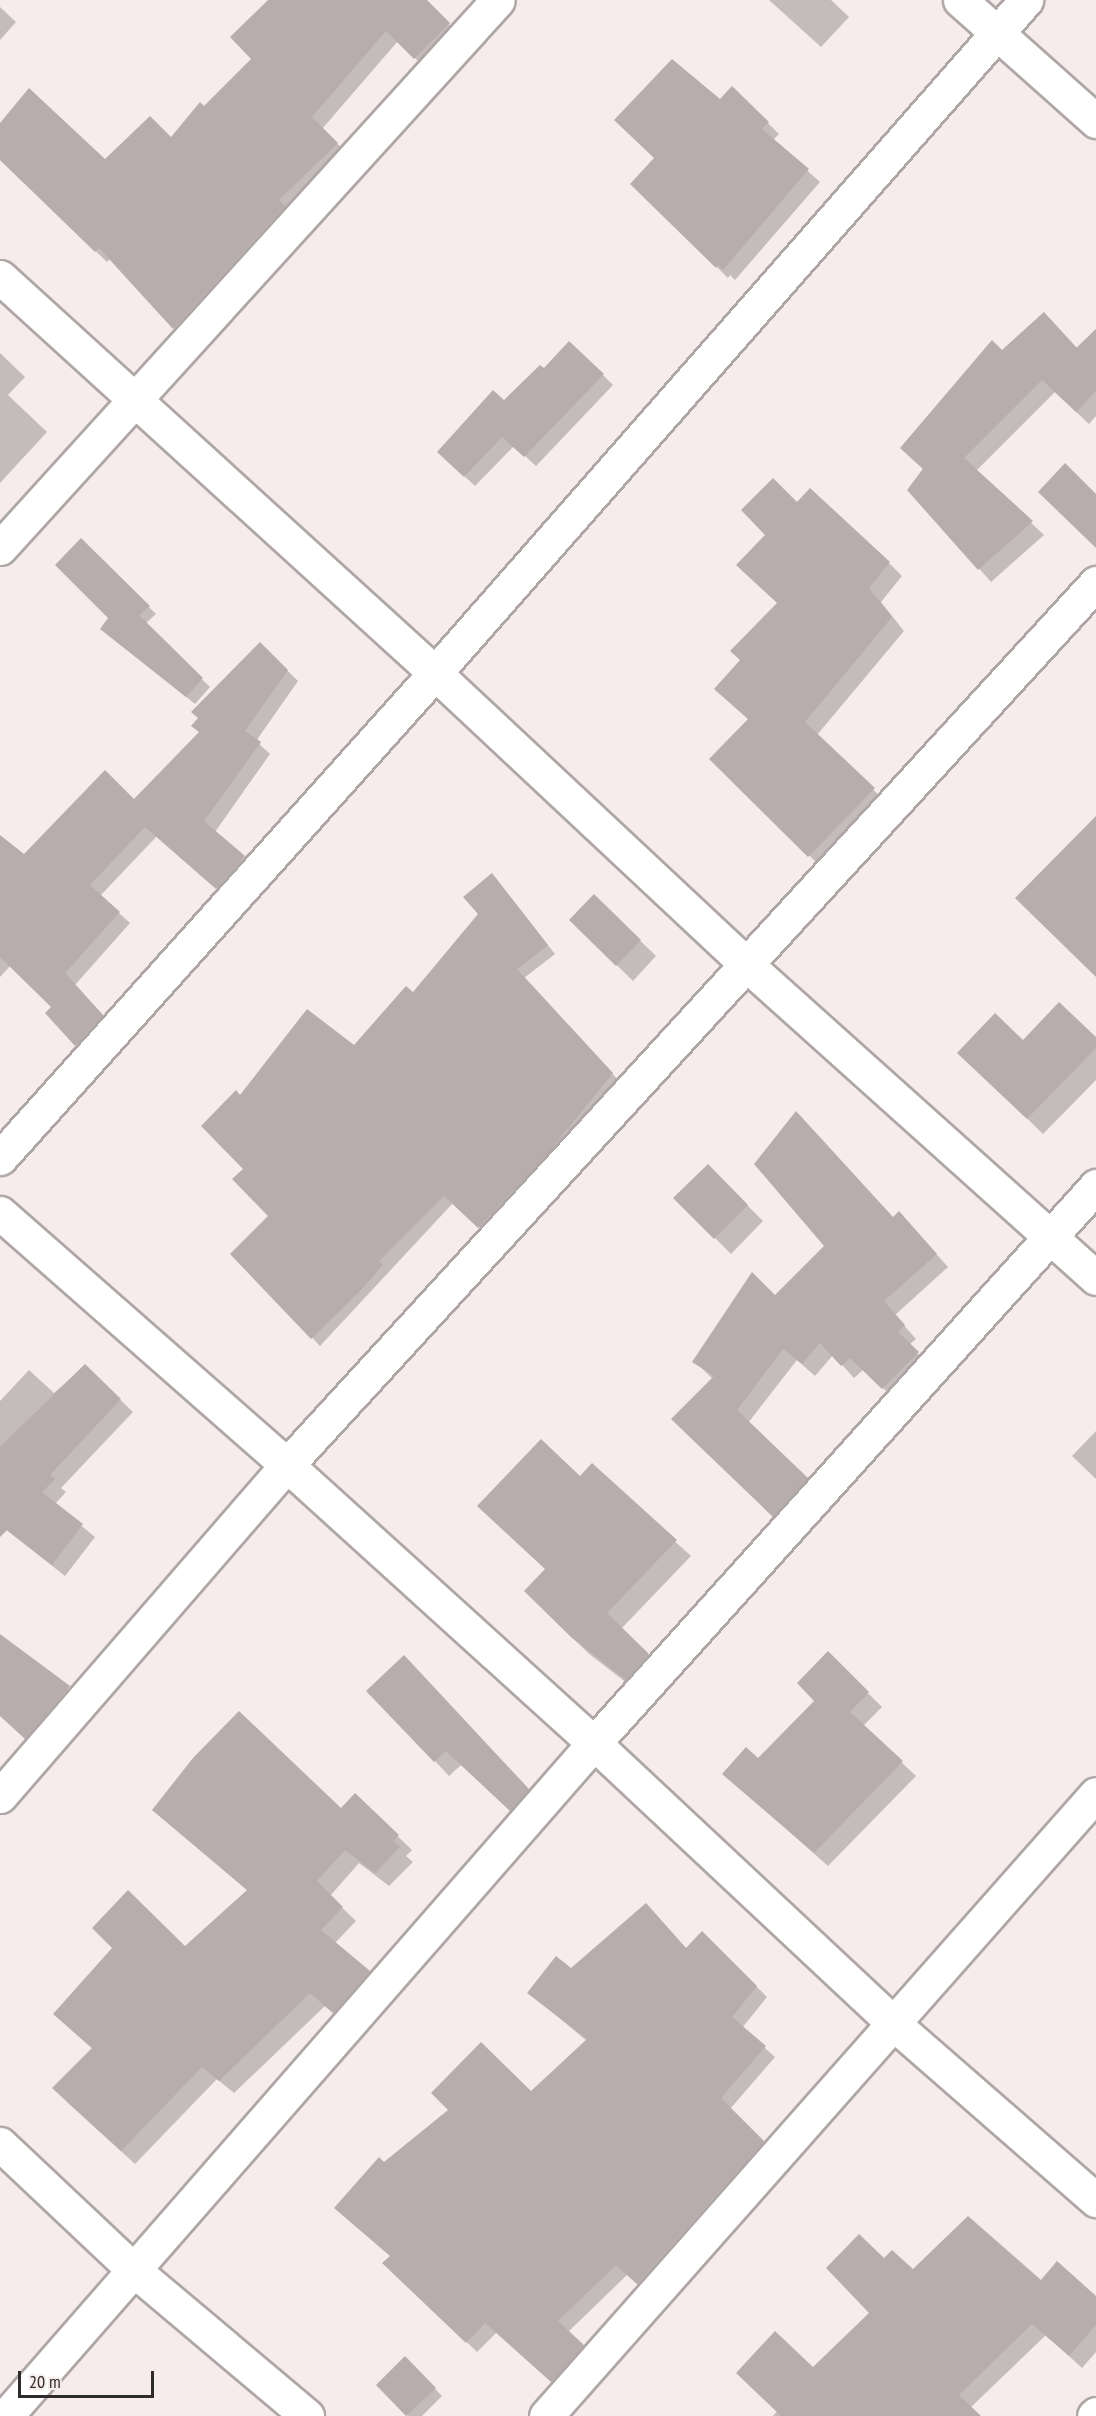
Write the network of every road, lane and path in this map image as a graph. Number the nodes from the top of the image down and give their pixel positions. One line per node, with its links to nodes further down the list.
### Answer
1 (498, 0): 7 (street)
2 (960, 0): 4 (street)
3 (1026, 0): 4 (street)
4 (997, 33): 5 (street); 10 (street)
5 (1096, 121)
6 (0, 277): 7 (street)
7 (136, 400): 8 (street); 10 (street)
8 (0, 548)
9 (1096, 583): 11 (street)
10 (435, 673): 11 (street); 12 (street)
11 (746, 964): 15 (street); 17 (street)
12 (0, 1158)
13 (1096, 1186): 15 (street)
14 (0, 1213): 17 (street)
15 (1048, 1236): 16 (street); 18 (street)
16 (1096, 1278)
17 (287, 1465): 18 (street); 20 (street)
18 (594, 1743): 21 (street); 24 (street)
19 (1096, 1794): 21 (street)
20 (0, 1796)
21 (894, 2024): 23 (street); 27 (street)
22 (0, 2144): 24 (street)
23 (1096, 2200)
24 (135, 2271): 25 (street); 26 (street)
25 (6, 2416)
26 (307, 2416)
27 (546, 2416)

